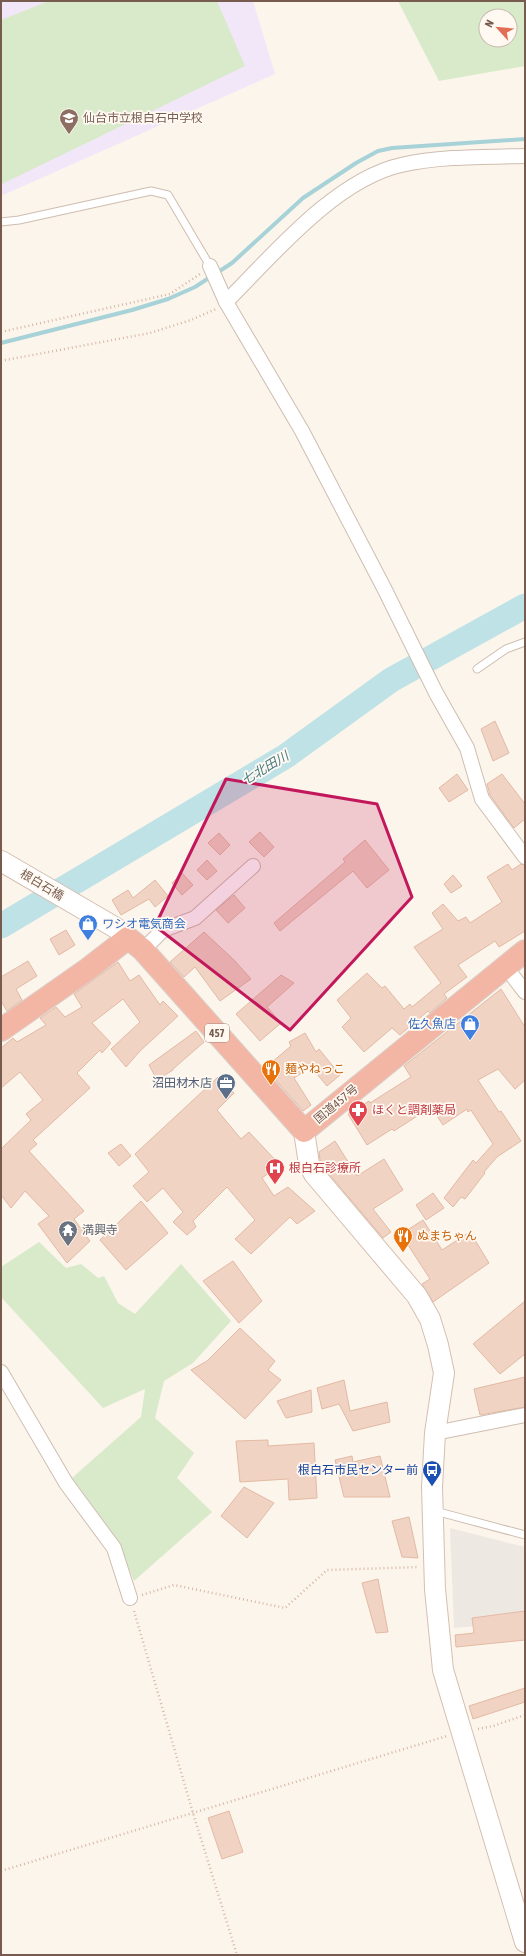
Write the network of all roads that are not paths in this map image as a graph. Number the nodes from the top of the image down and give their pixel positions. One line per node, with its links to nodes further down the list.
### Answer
1 (525, 156): 4 (street)
2 (1, 222): 3 (lane)
3 (211, 269): 4 (street)
4 (224, 298): 7 (street)
5 (525, 642): 6 (lane)
6 (477, 669)
7 (525, 856)
8 (1, 860): 10 (street, 根白石橋)
9 (254, 866): 10 (street)
10 (136, 944): 14 (highway); 15 (highway, 国道457号 / 457)
11 (525, 951): 12 (highway, 国道457号)
12 (505, 966): 13 (street); 15 (highway, 国道457号)
13 (525, 992)
14 (1, 1030)
15 (304, 1131): 18 (street)
16 (1, 1372): 21 (street)
17 (525, 1415): 18 (street)
18 (435, 1433): 19 (street)
19 (432, 1511): 20 (lane); 22 (street)
20 (525, 1535)
21 (130, 1598)
22 (525, 1942)

